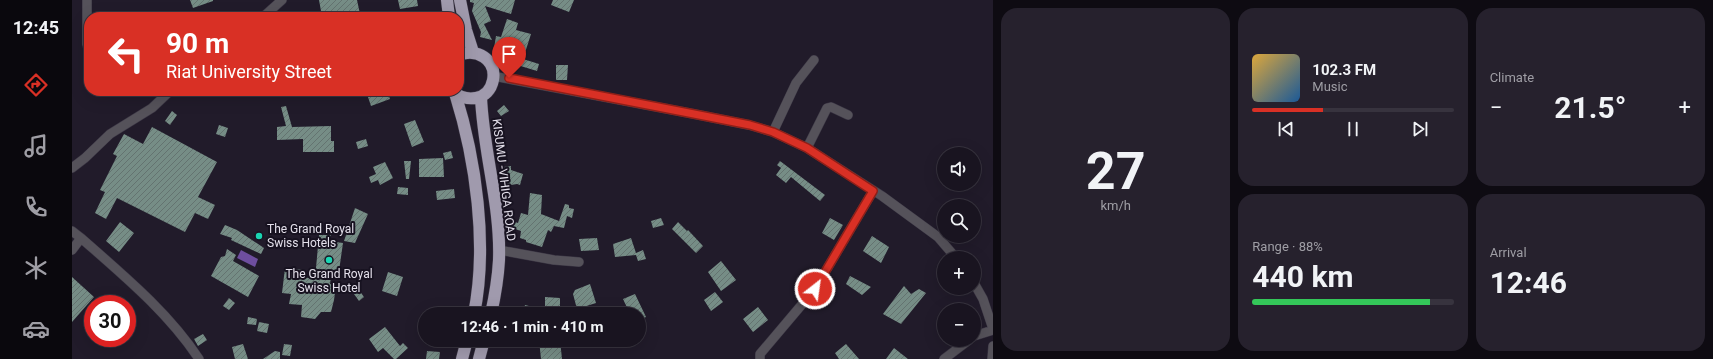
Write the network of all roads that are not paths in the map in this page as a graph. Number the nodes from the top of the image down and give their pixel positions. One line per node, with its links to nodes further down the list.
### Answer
1 (87, 0): 5 (street)
2 (282, 0): 6 (street)
3 (447, 0): 7 (highway)
4 (460, 0): 8 (highway)
5 (87, 12)
6 (269, 12)
7 (448, 12)
8 (462, 12)
9 (464, 20): 11 (highway)
10 (464, 52): 11 (highway)
11 (473, 52): 13 (highway)
12 (814, 60): 19 (street)
13 (493, 76): 17 (highway); 19 (street)
14 (165, 96): 21 (street)
15 (454, 96): 30 (highway)
16 (460, 96): 17 (highway)
17 (481, 97): 26 (highway, KISUMU -VIHIGA ROAD)
18 (848, 115): 20 (street)
19 (773, 132): 20 (street)
20 (807, 148): 22 (street)
21 (72, 168)
22 (873, 191): 27 (street); 41 (street)
23 (72, 231): 24 (street)
24 (82, 238): 25 (street); 38 (street)
25 (72, 250)
26 (498, 250): 28 (street); 31 (highway, KISUMU -VIHIGA ROAD)
27 (950, 251)
28 (579, 262)
29 (980, 295): 32 (street)
30 (475, 307)
31 (492, 307)
32 (993, 330): 33 (street)
33 (981, 334)
34 (993, 346): 43 (street)
35 (465, 347): 39 (highway)
36 (482, 347): 40 (highway)
37 (960, 347): 42 (street)
38 (198, 359)
39 (462, 359)
40 (479, 359)
41 (760, 359)
42 (944, 359)
43 (992, 359)

